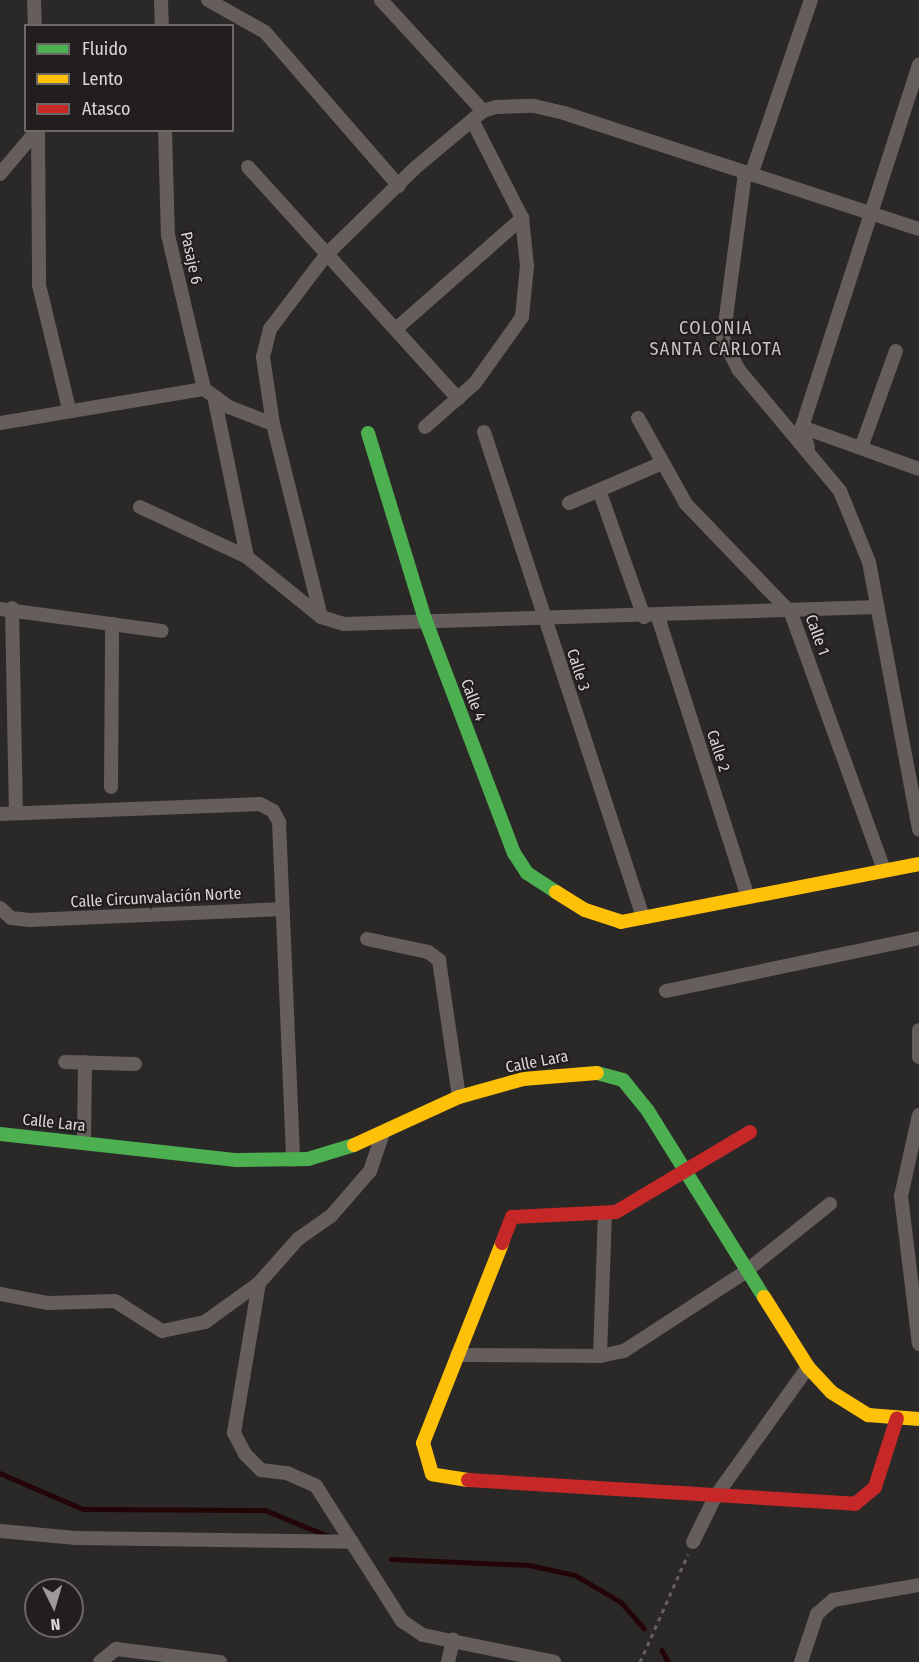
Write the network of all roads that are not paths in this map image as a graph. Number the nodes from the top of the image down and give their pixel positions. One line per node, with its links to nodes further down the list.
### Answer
1 (34, 0): 6 (street)
2 (161, 0): 7 (street)
3 (208, 0): 17 (street)
4 (381, 0): 9 (street)
5 (811, 0): 16 (street)
6 (34, 24)
7 (162, 24)
8 (919, 64): 18 (street)
9 (483, 111): 10 (street); 16 (street)
10 (472, 120): 17 (street); 19 (street)
11 (35, 132): 15 (street)
12 (37, 132): 26 (street)
13 (165, 132): 24 (street, Pasaje 6)
14 (248, 166): 21 (street)
15 (0, 174)
16 (748, 174): 18 (street); 35 (street)
17 (399, 186): 21 (street)
18 (867, 213): 20 (street); 30 (street)
19 (522, 218): 22 (street); 25 (street)
20 (919, 229)
21 (327, 254): 22 (street); 29 (street)
22 (397, 328): 25 (street)
23 (896, 351): 34 (street)
24 (209, 393): 26 (street); 29 (street); 41 (street, Pasaje 6)
25 (458, 399): 31 (street)
26 (69, 409): 28 (street)
27 (639, 418): 36 (street, Calle 1)
28 (0, 423)
29 (273, 424): 45 (street)
30 (802, 426): 34 (street); 35 (street)
31 (425, 427)
32 (484, 432): 47 (street, Calle 3)
33 (368, 433): 48 (street, Calle 4)
34 (861, 448): 37 (street)
35 (815, 460): 42 (street)
36 (660, 464): 38 (street); 44 (street, Calle 1)
37 (919, 469)
38 (599, 490): 39 (street); 46 (street, Calle 2)
39 (569, 503)
40 (140, 507): 41 (street)
41 (247, 557): 45 (street)
42 (878, 607): 44 (street); 54 (street)
43 (6, 609): 49 (street); 53 (street)
44 (791, 613): 46 (street); 56 (street, Calle 1)
45 (321, 617): 48 (street)
46 (651, 617): 47 (street); 57 (street, Calle 2)
47 (544, 618): 48 (street); 60 (street, Calle 3)
48 (425, 619): 60 (street, Calle 4)
49 (112, 624): 50 (street); 51 (street)
50 (162, 631)
51 (111, 787)
52 (0, 813): 53 (street)
53 (16, 813): 59 (street)
54 (919, 829)
55 (919, 864): 56 (street)
56 (884, 870): 57 (street)
57 (747, 895): 60 (street)
58 (0, 909): 59 (street, Calle Circunvalación Norte)
59 (284, 909): 75 (street)
60 (643, 917)
61 (919, 938): 63 (street)
62 (368, 939): 69 (street)
63 (666, 991)
64 (919, 1030): 65 (street)
65 (919, 1058)
66 (65, 1062): 67 (street)
67 (84, 1062): 68 (street); 74 (street)
68 (135, 1064)
69 (459, 1097): 73 (street, Calle Lara); 76 (street, Calle Lara)
70 (919, 1115): 82 (street)
71 (750, 1132): 76 (street)
72 (0, 1134): 74 (street, Calle Lara)
73 (382, 1136): 75 (street, Calle Lara); 80 (street)
74 (84, 1143): 75 (street, Calle Lara)
75 (293, 1160)
76 (683, 1174): 78 (street); 79 (street, Calle Lara)
77 (830, 1204): 79 (street)
78 (605, 1213): 83 (street); 84 (street)
79 (745, 1272): 84 (street); 85 (street, Calle Lara)
80 (259, 1283): 81 (street); 90 (street)
81 (0, 1294)
82 (919, 1344)
83 (456, 1355): 84 (street); 88 (street)
84 (600, 1356)
85 (808, 1367): 86 (street, Calle Lara); 88 (street)
86 (897, 1418): 87 (street, Calle Lara); 88 (street)
87 (919, 1419)
88 (715, 1497): 91 (street)
89 (0, 1531): 90 (street)
90 (352, 1542): 93 (street)
91 (693, 1542)
92 (919, 1585): 98 (street)
93 (453, 1640): 96 (street); 97 (street)
94 (100, 1662): 95 (street)
95 (220, 1662)
96 (448, 1662)
97 (554, 1662)
98 (801, 1662)

